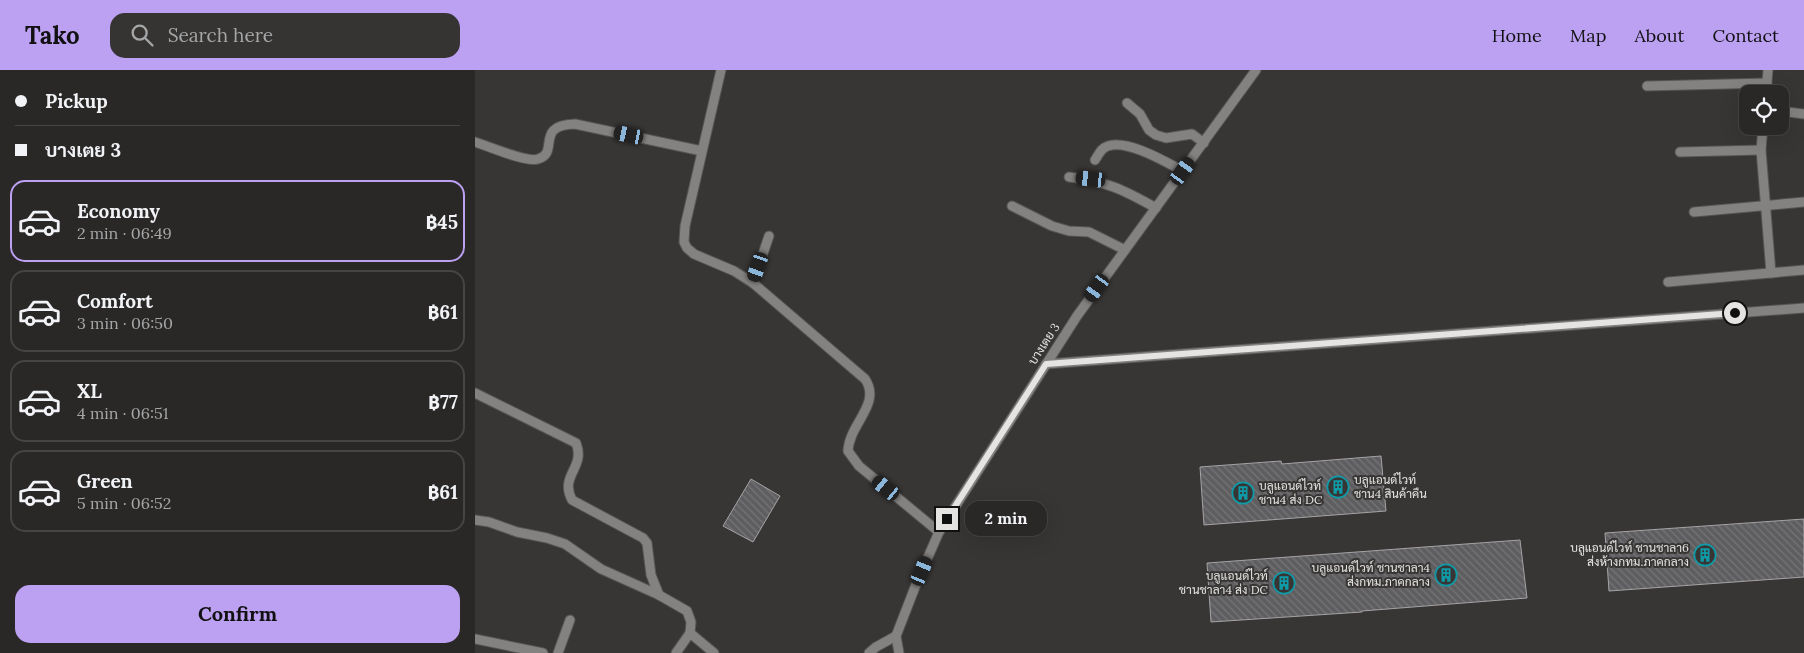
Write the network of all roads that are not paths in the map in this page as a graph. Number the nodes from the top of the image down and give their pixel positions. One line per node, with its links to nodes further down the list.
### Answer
1 (721, 70): 13 (street)
2 (1255, 70): 11 (street, บางเตย 3)
3 (1768, 70): 4 (street)
4 (1767, 83): 5 (street)
5 (1647, 86)
6 (1127, 103): 11 (street)
7 (1789, 112): 8 (street)
8 (1804, 114)
9 (1762, 135): 12 (street)
10 (475, 142): 13 (street)
11 (1204, 143): 16 (street, บางเตย 3)
12 (1761, 150): 14 (street); 20 (street)
13 (702, 151): 28 (street)
14 (1680, 152)
15 (1095, 160): 16 (street)
16 (1183, 171): 21 (street, บางเตย 3)
17 (1069, 177): 21 (street)
18 (1804, 202): 20 (street)
19 (1012, 206): 24 (street)
20 (1766, 206): 22 (street); 26 (street)
21 (1156, 208): 24 (street, บางเตย 3)
22 (1694, 212)
23 (769, 236): 28 (street)
24 (1125, 250): 30 (street, บางเตย 3)
25 (1804, 270): 26 (street)
26 (1771, 273): 27 (street)
27 (1668, 282)
28 (753, 283): 33 (street)
29 (1804, 308): 30 (street)
30 (1046, 364): 33 (street, บางเตย 3)
31 (475, 393): 34 (street)
32 (475, 520): 34 (street)
33 (939, 532): 37 (street, บางเตย 3)
34 (659, 596): 36 (street)
35 (570, 620): 40 (street)
36 (690, 633): 41 (street); 42 (street)
37 (896, 636): 43 (street); 44 (street)
38 (475, 638): 39 (street)
39 (543, 653)
40 (557, 653)
41 (676, 653)
42 (714, 653)
43 (869, 653)
44 (899, 653)

